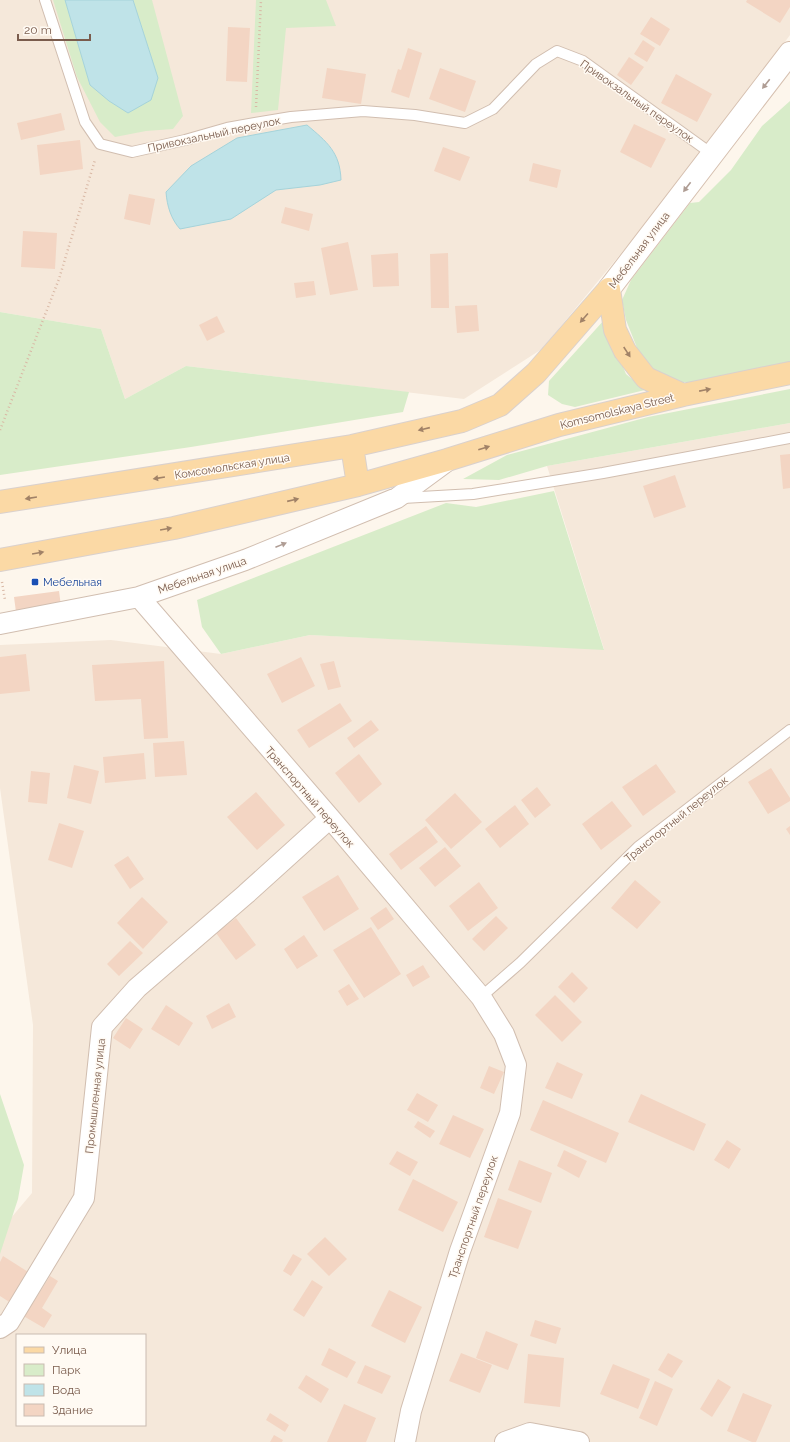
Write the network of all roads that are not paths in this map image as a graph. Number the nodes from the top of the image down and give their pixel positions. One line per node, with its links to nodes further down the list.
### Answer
1 (45, 0): 3 (lane, Привокзальный переулок)
2 (790, 53): 3 (street, Мебельная улица, one-way to 3)
3 (712, 154): 4 (street, Мебельная улица, one-way to 4)
4 (609, 289): 6 (main road, one-way to 6); 7 (main road, Мебельная улица, one-way to 7)
5 (790, 373): 6 (main road, Komsomolskaya Street, one-way to 5)
6 (683, 395): 10 (main road, Komsomolskaya Street, one-way to 6)
7 (462, 421): 9 (main road, Комсомольская улица, one-way to 9)
8 (790, 438): 12 (lane, Мебельная улица)
9 (352, 446): 11 (main road); 13 (main road, Комсомольская улица, one-way to 13)
10 (447, 460): 11 (main road); 12 (street, Мебельная улица)
11 (358, 485): 14 (main road, one-way to 11)
12 (397, 498): 15 (street, Мебельная улица, one-way to 12)
13 (0, 502)
14 (1, 570)
15 (139, 597): 16 (street, Мебельная улица); 18 (street, Транспортный переулок)
16 (5, 624)
17 (790, 730): 19 (lane, Транспортный переулок)
18 (330, 818): 19 (street, Транспортный переулок); 20 (street, Промышленная улица)
19 (481, 997): 21 (street, Транспортный переулок)
20 (0, 1328)
21 (405, 1442)
22 (505, 1442): 23 (street)
23 (579, 1442)

